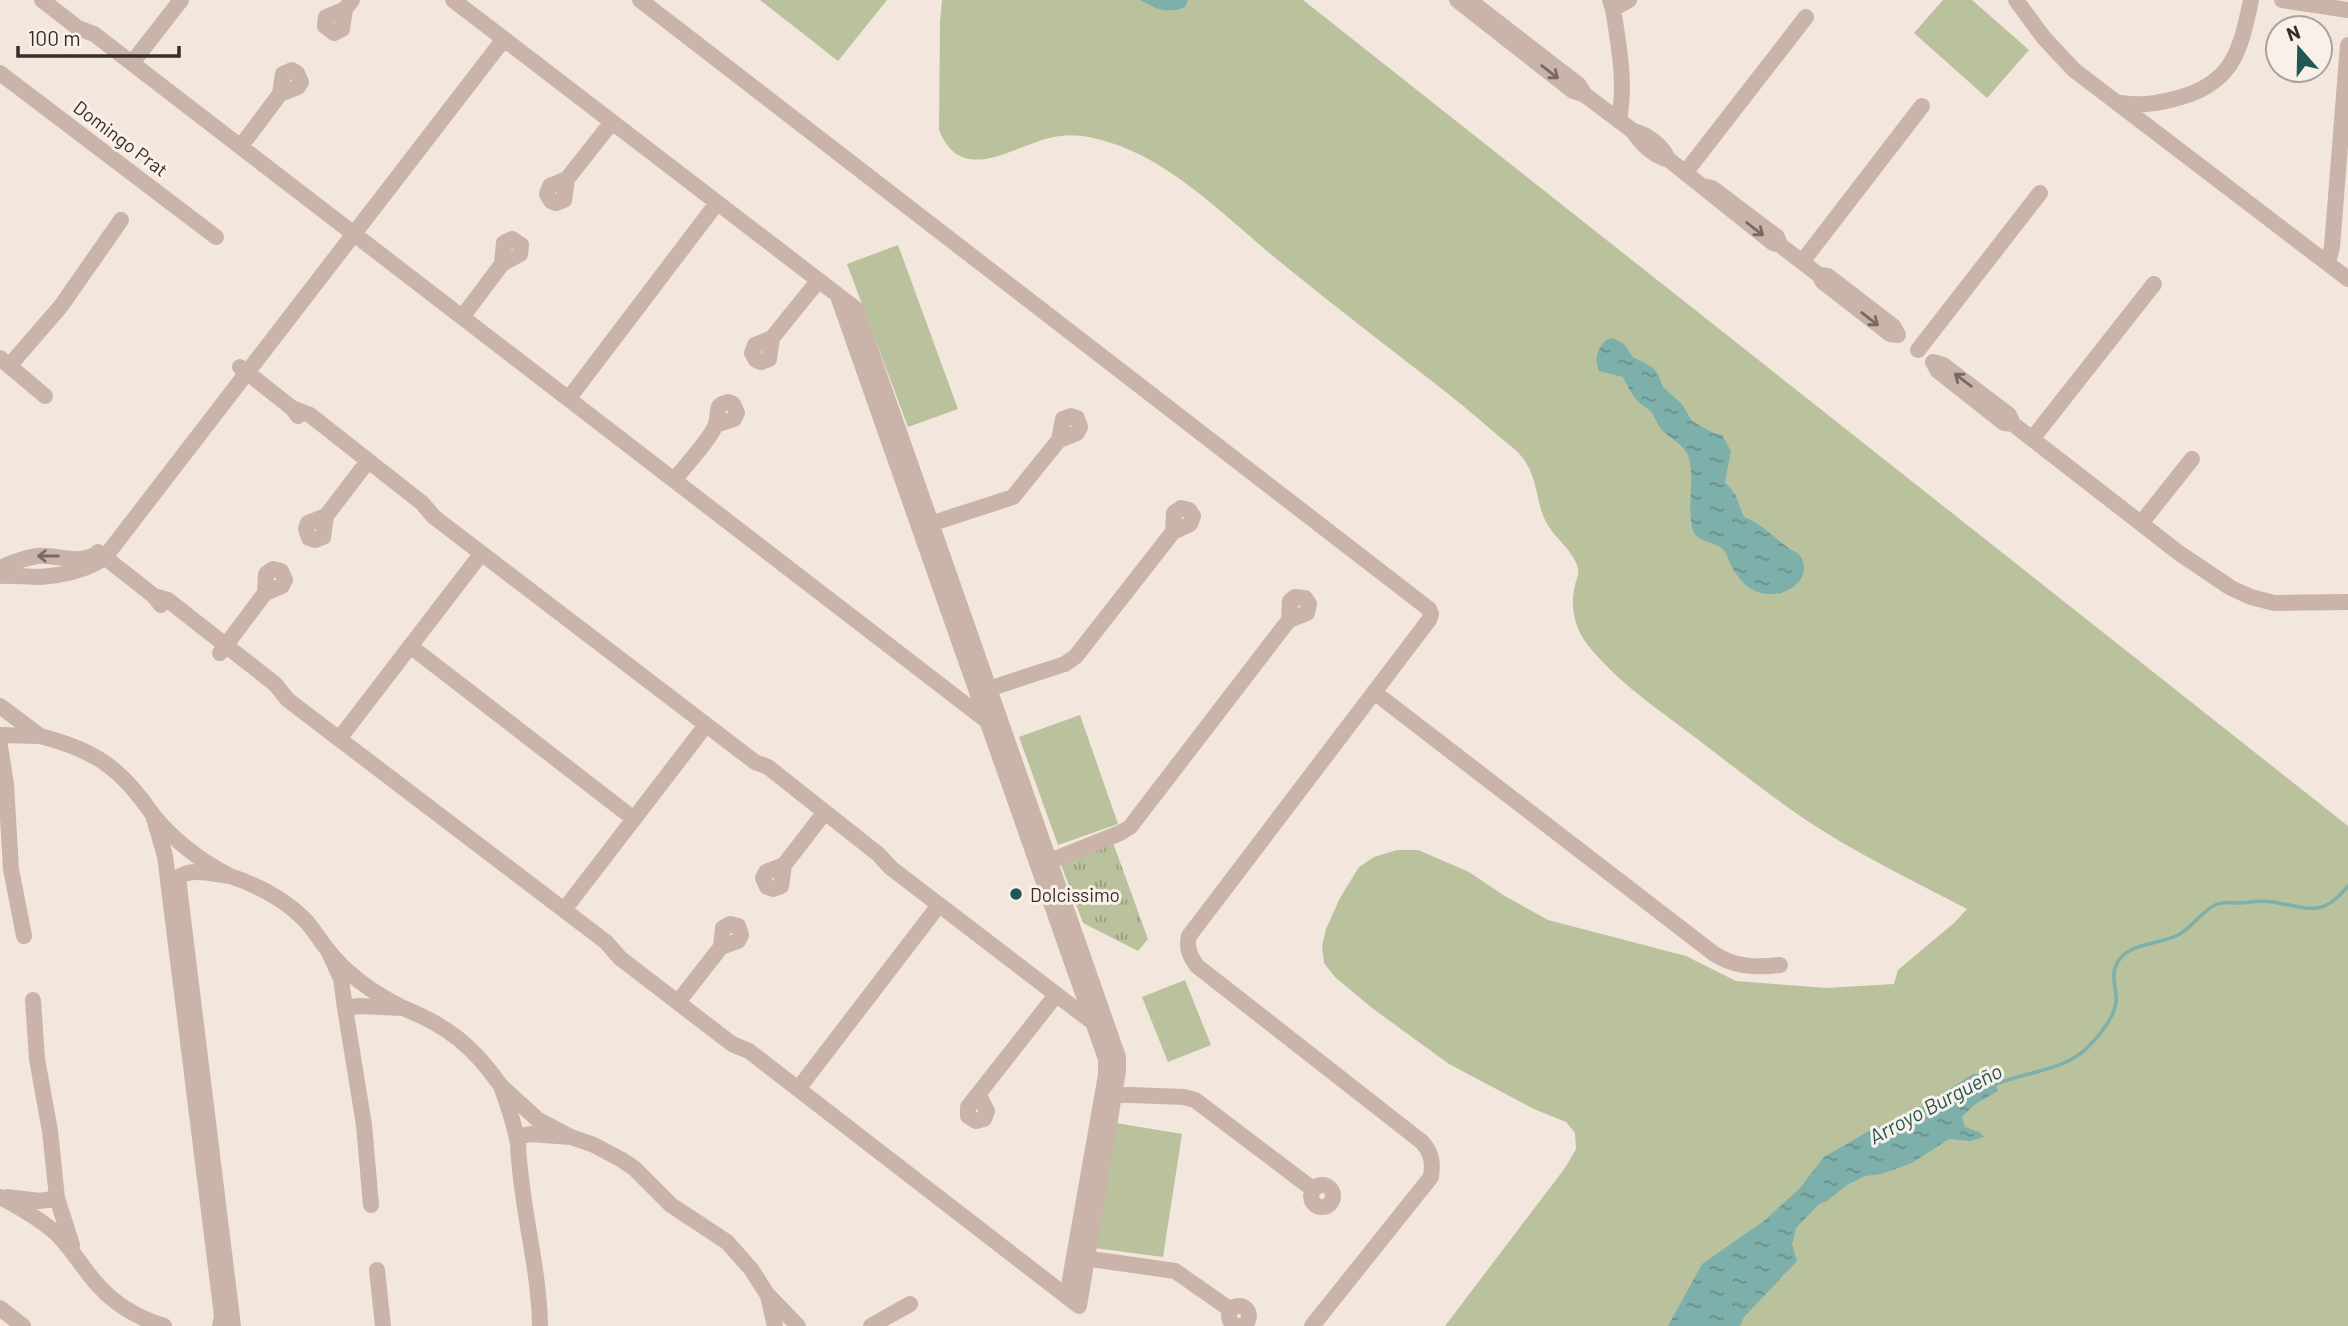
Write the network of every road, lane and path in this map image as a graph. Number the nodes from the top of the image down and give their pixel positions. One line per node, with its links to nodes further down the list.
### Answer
1 (42, 0): 15 (street)
2 (56, 0): 15 (street)
3 (181, 0): 19 (street)
4 (453, 0): 16 (street)
5 (640, 0): 66 (street)
6 (1457, 0): 18 (street)
7 (1469, 0): 18 (street)
8 (1629, 0): 12 (street)
9 (2016, 0): 22 (street)
10 (2251, 0): 22 (street)
11 (2282, 0): 13 (street)
12 (1611, 5): 24 (street)
13 (2348, 10)
14 (1807, 17): 27 (street)
15 (94, 34): 19 (street)
16 (500, 37): 25 (street); 32 (street)
17 (2348, 46): 35 (street)
18 (1525, 48): 24 (street)
19 (132, 63): 26 (street)
20 (0, 73): 33 (street, Domingo Prat)
21 (280, 94): 26 (street)
22 (2119, 103): 35 (street)
23 (1922, 106): 34 (street)
24 (1619, 120): 27 (street)
25 (612, 122): 28 (street); 30 (street)
26 (241, 146): 32 (street)
27 (1685, 173): 34 (street)
28 (567, 179)
29 (2040, 193): 42 (street)
30 (717, 203): 38 (street); 46 (street)
31 (121, 220): 43 (street)
32 (351, 230): 40 (street); 44 (street)
33 (216, 237)
34 (1802, 262): 42 (street)
35 (2328, 263): 37 (street)
36 (502, 264): 40 (street)
37 (2348, 279)
38 (818, 281): 41 (street); 55 (street)
39 (2154, 284): 48 (street)
40 (463, 316): 46 (street)
41 (772, 338)
42 (1918, 349): 48 (street)
43 (5, 361): 45 (street)
44 (243, 370): 51 (street); 57 (street)
45 (46, 396)
46 (569, 398): 52 (street)
47 (716, 425): 52 (street)
48 (2032, 439): 54 (street)
49 (1059, 440): 55 (street)
50 (2192, 459): 54 (street)
51 (365, 465): 53 (street); 58 (street)
52 (675, 479): 67 (street)
53 (326, 516)
54 (2142, 522): 62 (street)
55 (925, 526): 67 (street)
56 (1173, 532): 67 (street)
57 (100, 554): 59 (street, one-way to 59); 60 (street); 65 (street)
58 (481, 554): 64 (street); 70 (street)
59 (0, 568)
60 (0, 576)
61 (265, 593): 65 (street)
62 (2348, 602)
63 (1289, 620): 80 (street)
64 (410, 646): 74 (street); 77 (street)
65 (223, 649): 74 (street)
66 (1374, 692): 89 (street); 127 (street)
67 (977, 695): 69 (street); 71 (street)
68 (6, 710): 72 (street); 73 (street)
69 (987, 720): 71 (street); 80 (street)
70 (706, 725): 76 (street); 77 (street)
71 (1004, 734): 80 (street)
72 (40, 736): 73 (street); 75 (street)
73 (1, 738): 86 (street)
74 (339, 739): 85 (street)
75 (153, 815): 78 (street); 79 (street)
76 (822, 816): 81 (street); 84 (street)
77 (634, 819): 85 (street)
78 (188, 850): 79 (street); 82 (street); 83 (street)
79 (166, 860): 82 (street); 119 (street)
80 (1044, 864): 93 (street)
81 (784, 865)
82 (182, 874): 83 (street); 120 (street)
83 (229, 876): 88 (street)
84 (939, 905): 92 (street); 101 (street)
85 (564, 910): 94 (street)
86 (24, 936)
87 (721, 947): 94 (street)
88 (328, 950): 90 (street); 91 (street)
89 (1780, 965)
90 (363, 984): 91 (street); 96 (street); 98 (street)
91 (343, 990): 97 (street)
92 (1056, 995): 93 (street); 102 (street)
93 (1083, 998): 99 (street); 100 (street)
94 (681, 999): 101 (street)
95 (33, 1000): 107 (street)
96 (364, 1006): 97 (street); 98 (street)
97 (345, 1008): 108 (street)
98 (403, 1008): 104 (street)
99 (1094, 1024): 100 (street); 103 (street)
100 (1111, 1036): 103 (street)
101 (798, 1089): 111 (street)
102 (978, 1094)
103 (1109, 1094): 105 (street); 111 (street)
104 (525, 1124): 113 (street); 122 (street)
105 (1314, 1190)
106 (0, 1197): 107 (street); 109 (street)
107 (53, 1204): 109 (street); 109 (street); 110 (street)
108 (370, 1205)
109 (41, 1222): 110 (street)
110 (77, 1257): 118 (street)
111 (1081, 1257): 116 (street)
112 (377, 1270): 121 (street)
113 (767, 1294): 123 (street); 125 (street)
114 (910, 1304): 126 (street)
115 (0, 1308): 117 (street)
116 (1231, 1310)
117 (23, 1326)
118 (164, 1326)
119 (220, 1326)
120 (233, 1326)
121 (383, 1326)
122 (540, 1326)
123 (775, 1326)
124 (783, 1326): 125 (street)
125 (797, 1326)
126 (871, 1326)
127 (1312, 1326)

